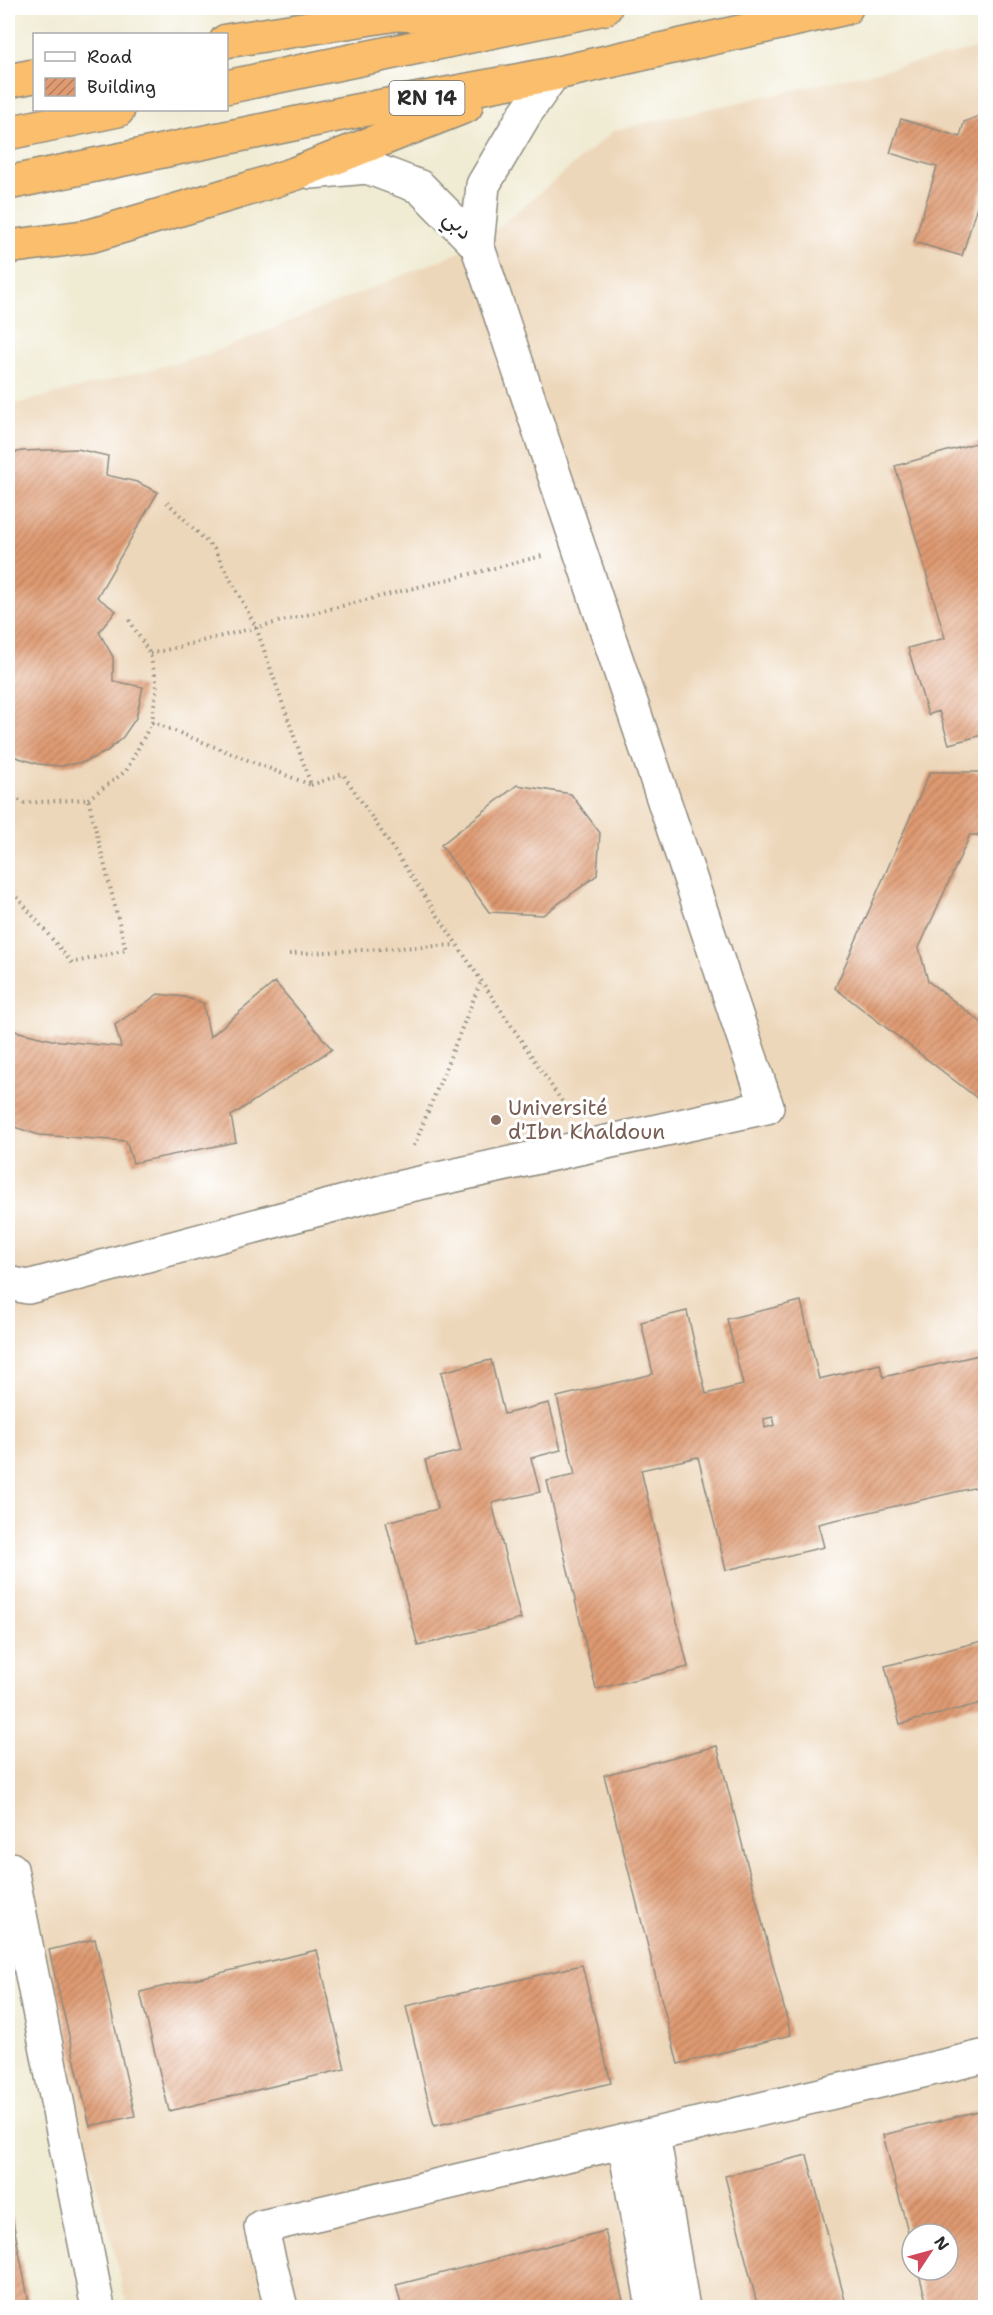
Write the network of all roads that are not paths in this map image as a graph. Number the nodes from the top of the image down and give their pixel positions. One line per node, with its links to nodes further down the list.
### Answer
1 (605, 8): 3 (highway, RN 14)
2 (846, 8): 5 (highway, RN 14)
3 (544, 21): 4 (highway); 10 (highway, RN 14)
4 (228, 41)
5 (553, 74): 13 (highway); 14 (highway, RN 14); 16 (street, دبي)
6 (33, 75): 8 (highway)
7 (33, 75): 9 (highway)
8 (8, 76)
9 (8, 81)
10 (228, 87)
11 (113, 111): 12 (highway)
12 (8, 133)
13 (294, 174): 15 (highway); 16 (street, دبي)
14 (8, 183)
15 (90, 236): 17 (highway); 18 (highway)
16 (477, 245): 19 (street)
17 (8, 247)
18 (8, 262)
19 (8, 1283)
20 (8, 1870): 23 (street)
21 (986, 2056): 22 (street)
22 (638, 2138): 24 (street); 25 (street); 26 (street)
23 (98, 2307)
24 (281, 2307)
25 (653, 2307)
26 (683, 2307)

